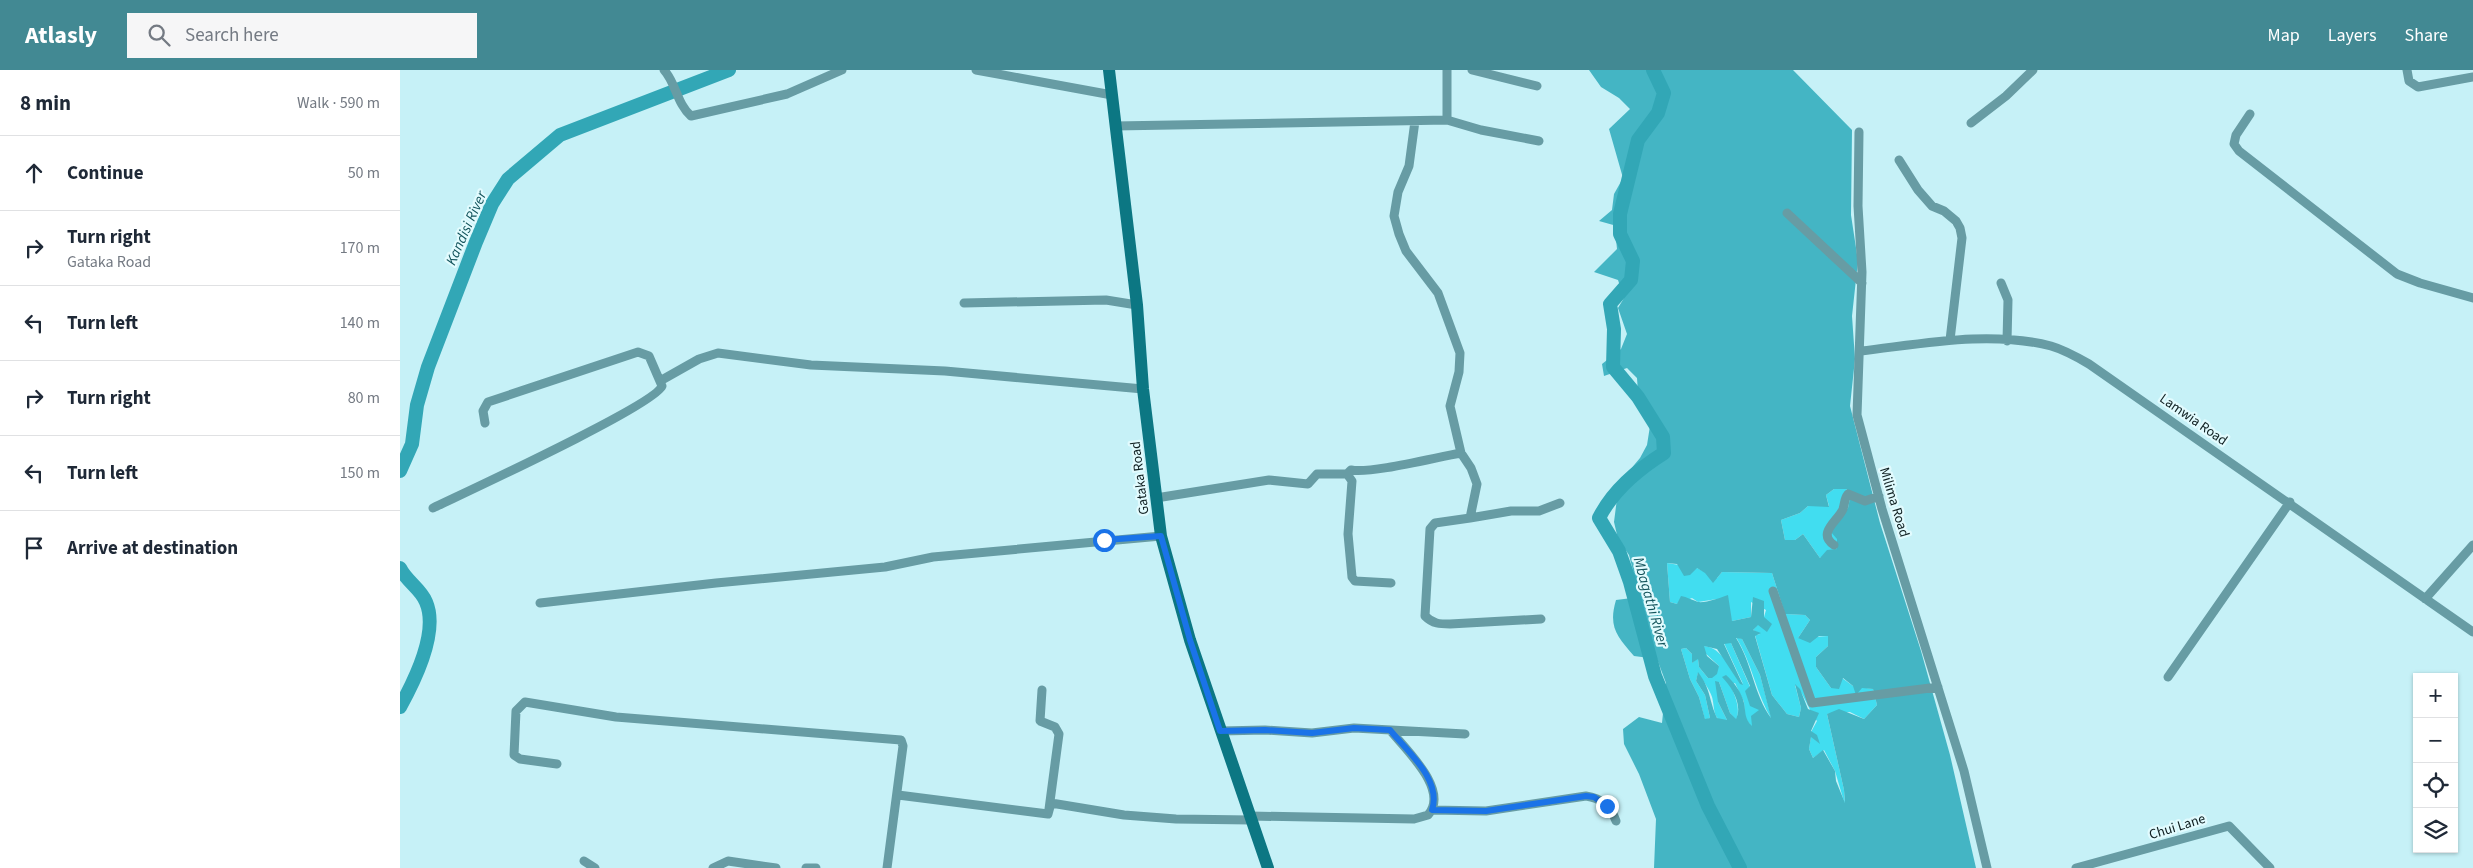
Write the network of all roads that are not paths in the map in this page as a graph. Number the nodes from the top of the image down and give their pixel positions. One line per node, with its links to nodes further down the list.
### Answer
1 (664, 70): 2 (street)
2 (842, 70)
3 (976, 70): 13 (street)
4 (1109, 70): 13 (street, Gataka Road)
5 (1447, 70): 15 (street)
6 (1472, 70): 12 (street)
7 (2033, 70): 17 (street)
8 (2407, 70): 11 (street)
9 (2464, 70): 10 (street)
10 (2473, 73)
11 (2473, 77)
12 (1536, 86)
13 (1112, 95): 18 (street, Gataka Road)
14 (2250, 114): 25 (street)
15 (1447, 120): 16 (street); 20 (street)
16 (1415, 121): 18 (street); 34 (street)
17 (1971, 123)
18 (1115, 126): 27 (street, Gataka Road)
19 (1859, 132): 23 (street, Milima Road)
20 (1539, 140)
21 (1899, 160): 28 (street)
22 (1787, 213): 23 (street)
23 (1862, 283): 30 (street, Milima Road)
24 (2001, 283): 29 (street)
25 (2473, 298)
26 (964, 303): 27 (street)
27 (1137, 305): 32 (street, Gataka Road)
28 (1950, 340): 29 (street, Lamwia Road); 30 (street, Lamwia Road)
29 (2007, 340): 38 (street, Lamwia Road)
30 (1860, 351): 36 (street, Milima Road)
31 (660, 381): 32 (street); 33 (street); 40 (street)
32 (1143, 389): 37 (street, Gataka Road)
33 (485, 422)
34 (1461, 453): 35 (street); 41 (street)
35 (1347, 474): 37 (street); 45 (street)
36 (1879, 496): 43 (street); 52 (street, Milima Road)
37 (1156, 498): 42 (street, Gataka Road)
38 (2290, 502): 47 (street, Lamwia Road); 51 (street)
39 (1560, 503): 41 (street)
40 (433, 508)
41 (1470, 518): 49 (street)
42 (1161, 536): 48 (street); 55 (street, Gataka Road)
43 (1834, 545)
44 (2473, 545): 47 (street)
45 (1391, 583)
46 (1773, 591): 52 (street)
47 (2426, 599): 50 (street, Lamwia Road)
48 (540, 603)
49 (1541, 619)
50 (2473, 632)
51 (2168, 677)
52 (1938, 686): 71 (street, Milima Road)
53 (1042, 690): 60 (street)
54 (1390, 730): 55 (street); 56 (street); 59 (street)
55 (1220, 731): 61 (street, Gataka Road)
56 (1465, 734)
57 (558, 764): 58 (street)
58 (898, 795): 60 (street); 69 (street)
59 (1432, 810): 61 (street); 62 (street)
60 (1048, 814): 61 (street)
61 (1251, 818): 70 (street, Gataka Road)
62 (1616, 821)
63 (584, 861): 64 (street)
64 (595, 868)
65 (713, 868): 66 (street)
66 (776, 868)
67 (806, 868): 68 (street)
68 (816, 868)
69 (887, 868)
70 (1268, 868)
71 (1986, 868)
72 (2076, 868): 73 (street, Chui Lane)
73 (2270, 868)

